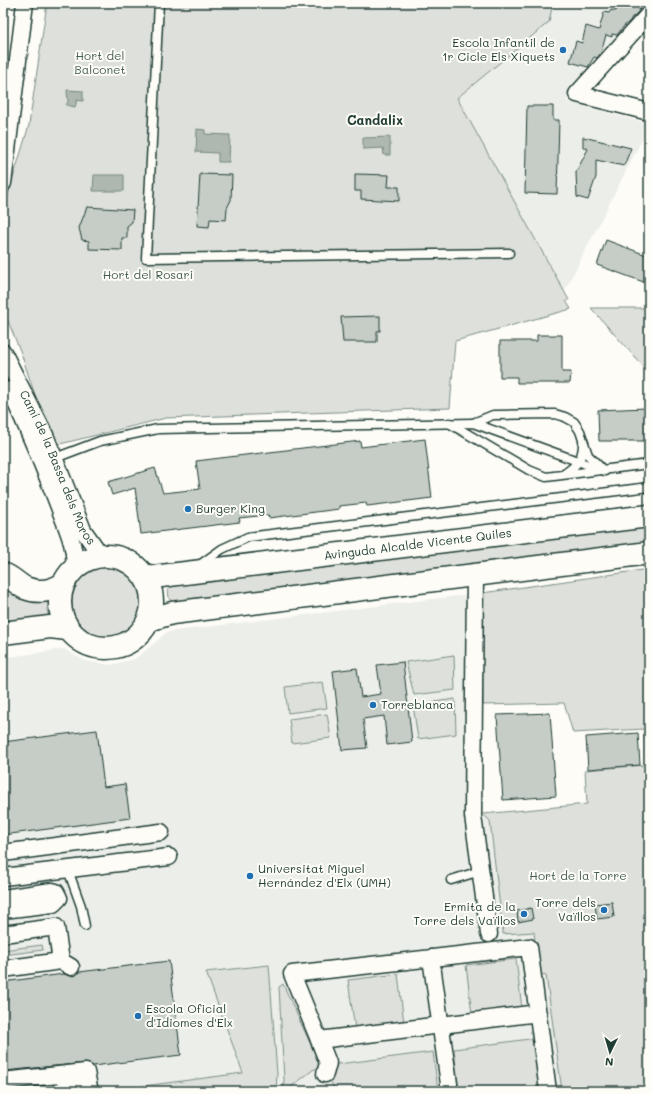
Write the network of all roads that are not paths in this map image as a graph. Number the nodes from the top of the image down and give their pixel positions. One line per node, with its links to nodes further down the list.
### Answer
1 (25, 3): 5 (street)
2 (159, 3): 6 (lane)
3 (649, 14): 4 (street)
4 (649, 112)
5 (3, 183)
6 (509, 253)
7 (3, 352): 12 (street, Camí de la Bassa dels Moros)
8 (3, 374): 25 (street, Camí de la Bassa dels Moros)
9 (448, 423): 10 (lane); 12 (lane); 16 (lane)
10 (473, 423): 11 (lane); 13 (lane)
11 (583, 441): 13 (lane); 15 (lane)
12 (55, 458): 20 (street, Camí de la Bassa dels Moros)
13 (579, 461): 15 (lane); 16 (lane)
14 (649, 464): 15 (lane)
15 (605, 471): 16 (lane)
16 (564, 475)
17 (649, 487): 21 (lane)
18 (649, 516): 21 (highway, Avinguda Alcalde Vicente Quiles)
19 (649, 553): 23 (highway)
20 (108, 556): 24 (highway); 25 (highway)
21 (186, 572): 24 (highway)
22 (3, 574): 25 (highway)
23 (475, 574): 26 (highway); 35 (street)
24 (144, 575): 26 (highway)
25 (68, 576): 27 (highway)
26 (149, 620): 27 (highway)
27 (68, 629): 28 (highway)
28 (3, 633)
29 (161, 832): 30 (street)
30 (137, 836): 31 (street); 33 (street)
31 (3, 852)
32 (169, 858): 33 (street)
33 (140, 861): 34 (street)
34 (68, 870): 36 (street); 41 (lane)
35 (480, 871): 37 (lane); 44 (street)
36 (3, 878)
37 (450, 880)
38 (3, 898): 39 (street)
39 (53, 904): 40 (street); 42 (street)
40 (3, 910)
41 (85, 926)
42 (56, 927): 43 (street); 46 (street)
43 (3, 934)
44 (489, 934)
45 (431, 958): 47 (street); 48 (street); 49 (street)
46 (3, 970)
47 (538, 1013): 48 (street); 54 (street)
48 (440, 1025): 49 (street); 52 (street)
49 (319, 1040): 50 (street)
50 (324, 1074)
51 (3, 1081): 53 (street)
52 (449, 1084)
53 (61, 1091)
54 (548, 1091)

